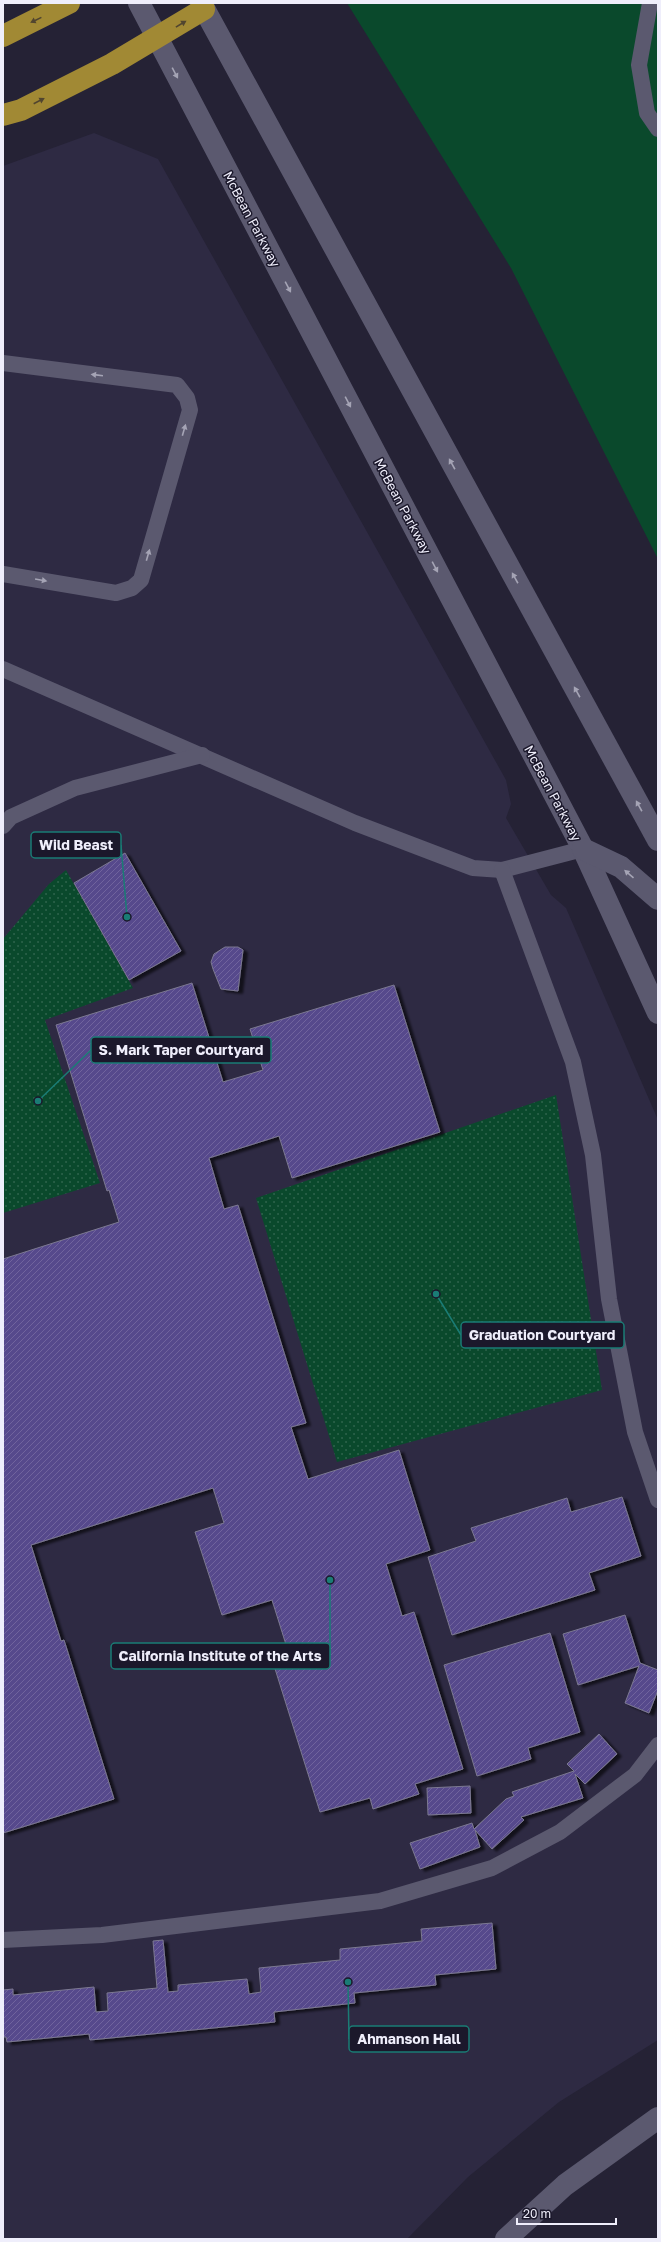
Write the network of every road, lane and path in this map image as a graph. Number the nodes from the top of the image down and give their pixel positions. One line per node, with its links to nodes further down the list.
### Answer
1 (69, 3): 5 (highway, one-way to 5)
2 (139, 3): 6 (main road, McBean Parkway)
3 (650, 3): 8 (lane)
4 (203, 6): 6 (highway, one-way to 4); 14 (main road, one-way to 4)
5 (3, 36)
6 (157, 38): 7 (highway, one-way to 6); 15 (main road, McBean Parkway, one-way to 15)
7 (3, 115)
8 (658, 129)
9 (3, 364): 10 (lane, one-way to 9)
10 (3, 574)
11 (3, 668): 12 (lane)
12 (202, 755): 13 (lane); 16 (lane)
13 (3, 826)
14 (658, 840)
15 (583, 849): 16 (lane); 17 (main road, one-way to 15); 18 (main road, McBean Parkway)
16 (502, 870): 19 (lane)
17 (658, 900)
18 (658, 1013)
19 (658, 1500)
20 (658, 1745): 21 (lane)
21 (3, 1940)
22 (658, 2118): 23 (main road)
23 (506, 2239)

